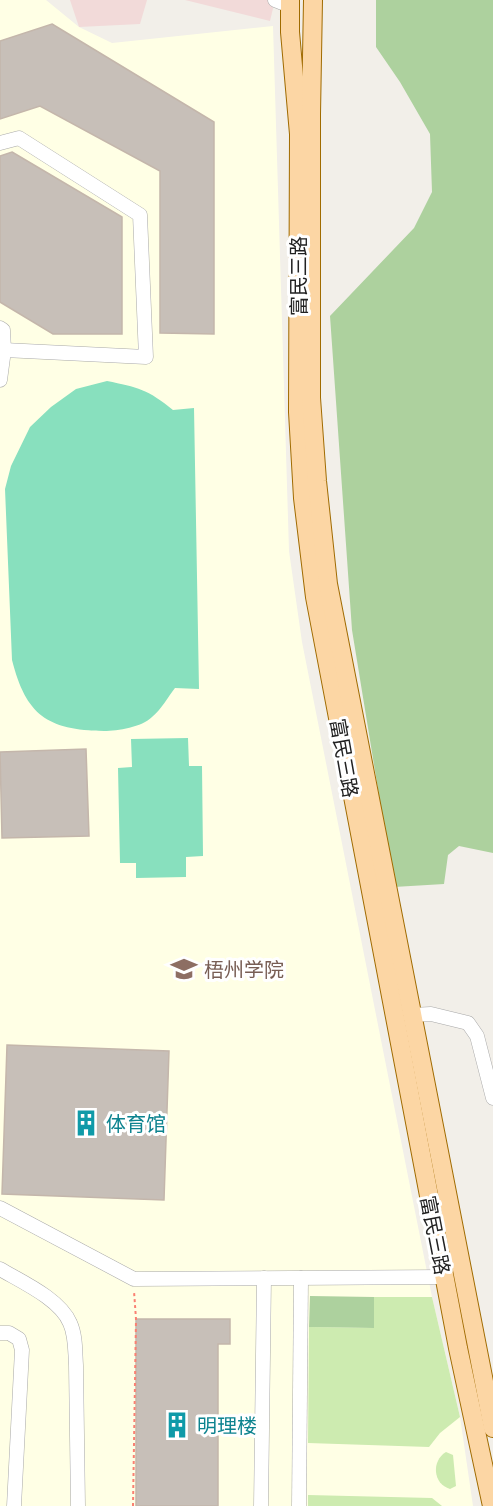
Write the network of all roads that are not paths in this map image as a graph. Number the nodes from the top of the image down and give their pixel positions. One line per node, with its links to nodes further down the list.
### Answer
1 (313, 0): 7 (main road, 富民三路)
2 (285, 2): 11 (main road, 富民三路)
3 (0, 143): 5 (lane)
4 (0, 328): 5 (lane)
5 (4, 350): 6 (lane)
6 (0, 380)
7 (412, 1015): 8 (lane); 15 (main road, 富民三路)
8 (493, 1098)
9 (0, 1208): 12 (lane)
10 (0, 1269): 17 (lane)
11 (444, 1277): 13 (lane); 20 (main road, 富民三路)
12 (264, 1278): 13 (lane); 18 (lane)
13 (301, 1278): 19 (lane)
14 (0, 1333): 16 (lane)
15 (493, 1428)
16 (14, 1506)
17 (78, 1506)
18 (261, 1506)
19 (299, 1506)
20 (492, 1506)

